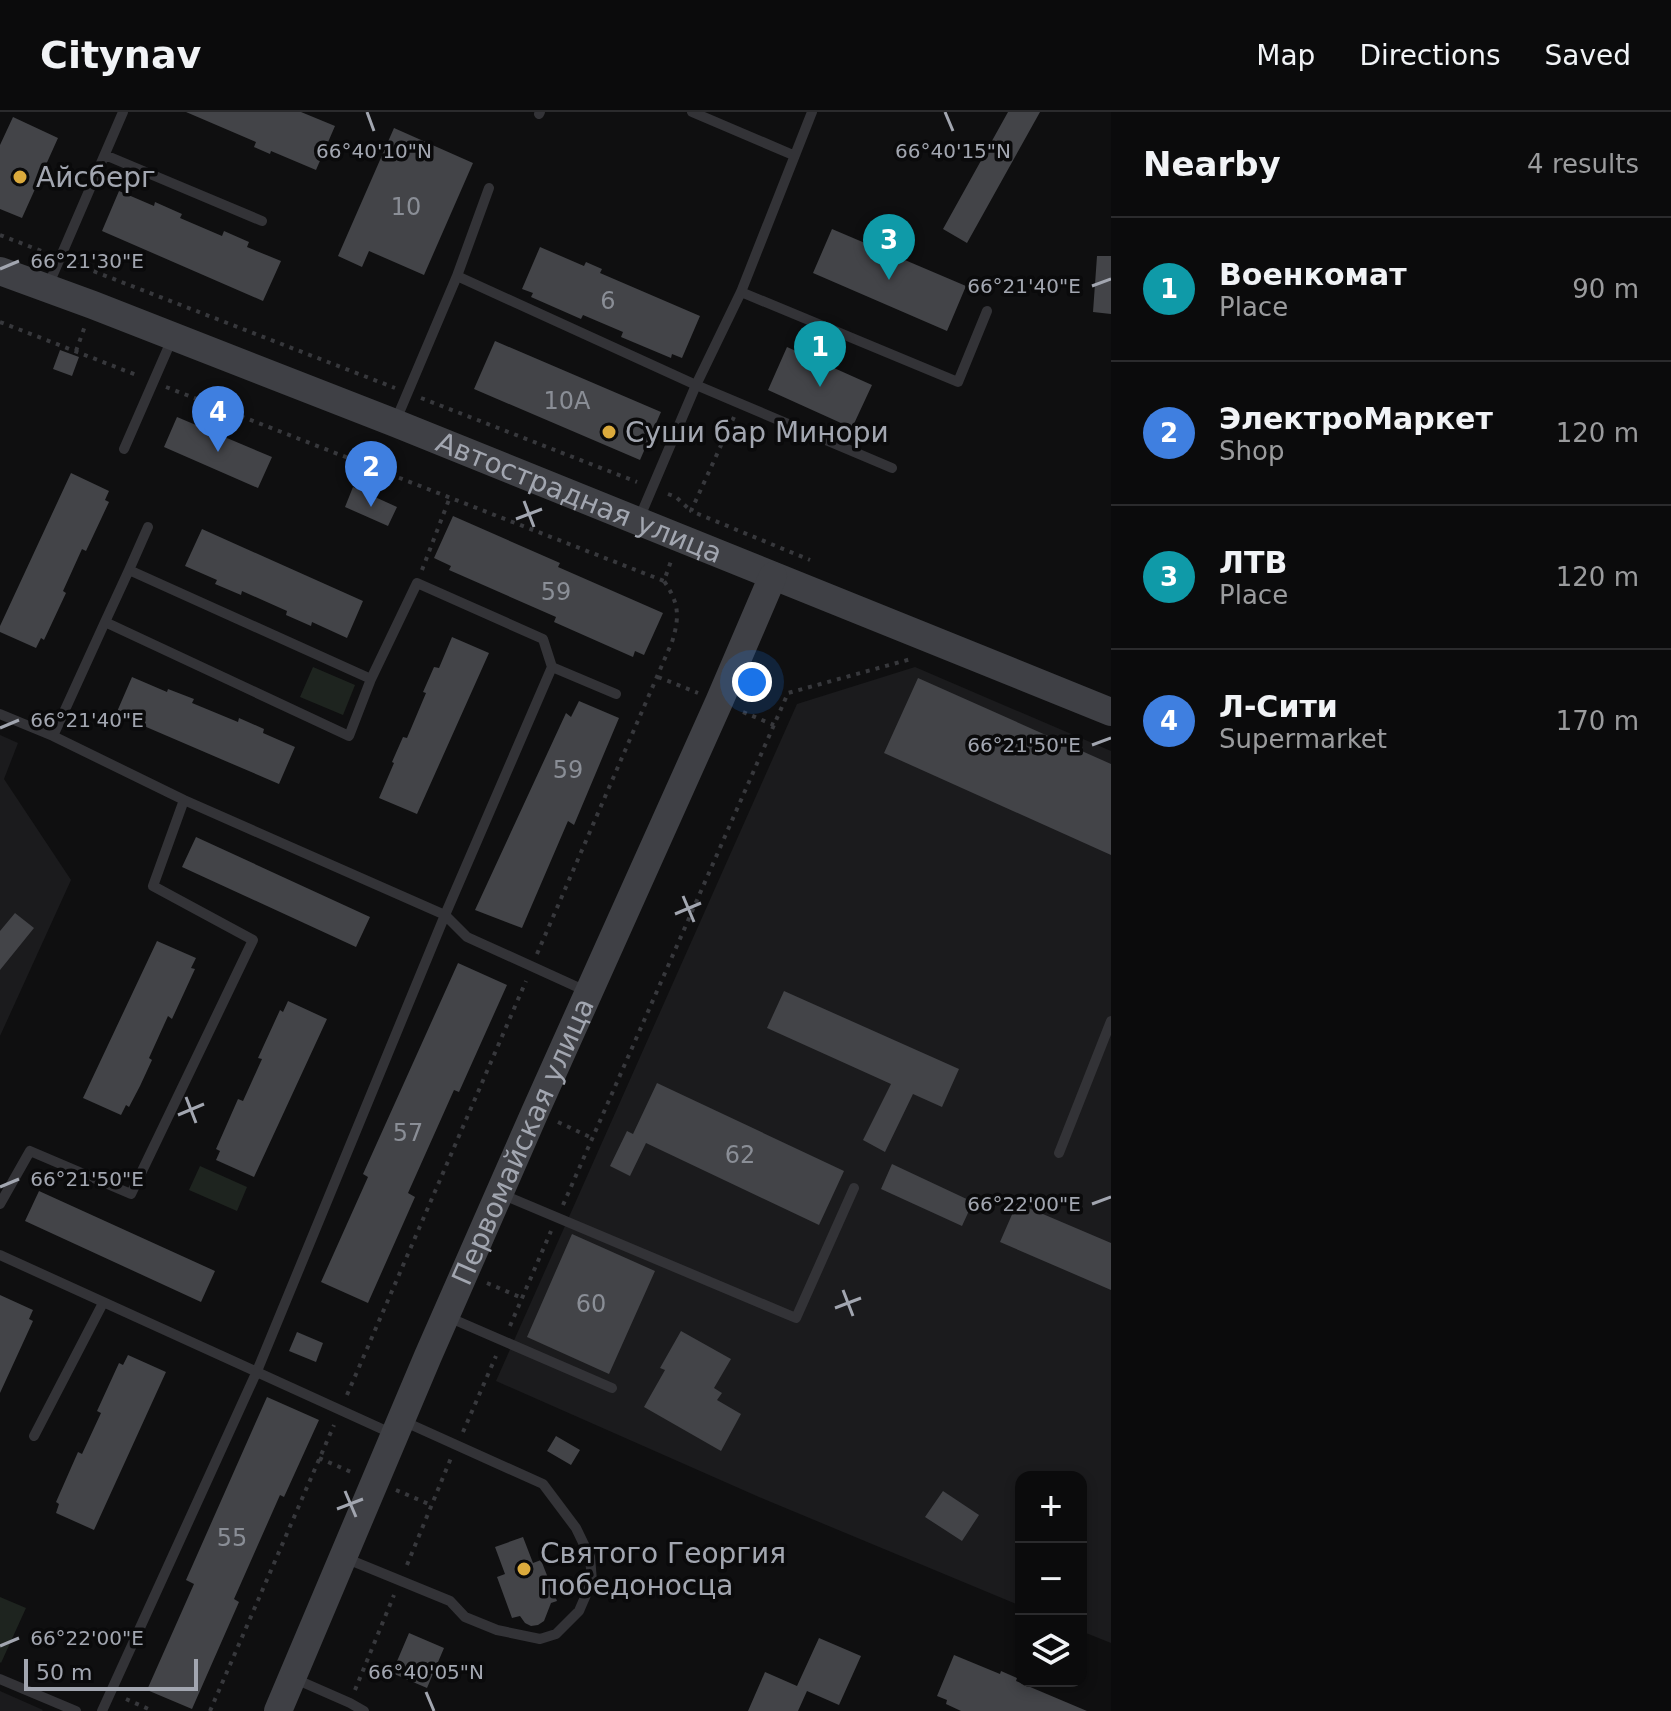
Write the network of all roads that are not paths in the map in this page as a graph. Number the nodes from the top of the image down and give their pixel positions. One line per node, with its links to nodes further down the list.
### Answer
1 (123, 112): 4 (lane)
2 (692, 112): 5 (lane)
3 (812, 112): 5 (lane)
4 (105, 155): 7 (lane); 10 (lane)
5 (793, 155): 11 (lane)
6 (489, 188): 9 (lane)
7 (262, 221)
8 (0, 271): 10 (main road, Автострадная улица)
9 (457, 276): 14 (lane); 15 (lane)
10 (47, 290): 13 (main road, Автострадная улица)
11 (741, 292): 12 (lane); 14 (lane)
12 (987, 311)
13 (173, 337): 15 (main road, Автострадная улица); 16 (lane)
14 (696, 385): 17 (lane); 18 (lane)
15 (395, 423): 18 (main road, Автострадная улица)
16 (124, 449)
17 (892, 468)
18 (639, 520): 21 (main road, Автострадная улица)
19 (148, 527): 20 (lane)
20 (129, 570): 22 (lane); 24 (lane)
21 (773, 576): 26 (main road, Автострадная улица); 31 (main road, Первомайская улица)
22 (105, 622): 24 (lane); 28 (lane)
23 (552, 667): 24 (lane); 25 (lane); 30 (lane)
24 (371, 679)
25 (616, 694)
26 (1111, 712)
27 (0, 714): 28 (lane)
28 (53, 736): 29 (lane)
29 (184, 800): 30 (lane); 36 (lane)
30 (445, 915): 31 (lane); 40 (lane)
31 (587, 992): 35 (main road, Первомайская улица)
32 (1111, 1021): 33 (lane)
33 (1059, 1153)
34 (854, 1188): 35 (lane)
35 (499, 1193): 39 (main road, Первомайская улица)
36 (0, 1204)
37 (0, 1255): 38 (lane)
38 (103, 1303): 40 (lane); 43 (lane)
39 (446, 1316): 41 (lane); 42 (main road, Первомайская улица)
40 (257, 1371): 42 (lane); 48 (lane)
41 (612, 1388)
42 (398, 1428): 44 (main road, Первомайская улица); 44 (lane)
43 (34, 1436)
44 (343, 1557): 45 (main road, Первомайская улица)
45 (292, 1677): 49 (main road, Первомайская улица); 50 (lane)
46 (0, 1679): 47 (lane)
47 (76, 1711)
48 (102, 1711)
49 (278, 1711)
50 (364, 1711)

